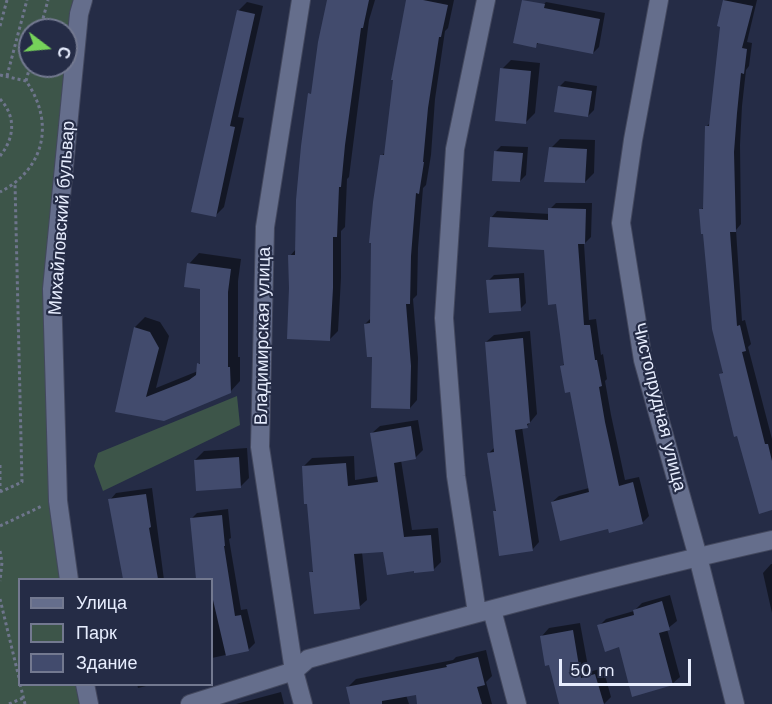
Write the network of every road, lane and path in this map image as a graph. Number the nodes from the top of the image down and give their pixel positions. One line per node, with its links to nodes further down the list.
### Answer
1 (7, 0): 9 (path)
2 (27, 0): 11 (path)
3 (48, 0): 8 (path)
4 (83, 0): 25 (street, Михайловский бульвар)
5 (300, 0): 29 (street, Владимирская улица)
6 (486, 0): 28 (street)
7 (659, 0): 24 (street, Чистопрудная улица)
8 (43, 18)
9 (0, 26)
10 (0, 75): 11 (path)
11 (7, 76): 13 (path)
12 (27, 78): 13 (path)
13 (26, 81): 16 (path)
14 (0, 99): 15 (path)
15 (0, 156)
16 (15, 183): 17 (path); 19 (path)
17 (0, 192)
18 (0, 465): 19 (path)
19 (0, 492)
20 (45, 505): 21 (path)
21 (0, 526)
22 (772, 540): 24 (street)
23 (0, 551): 26 (path)
24 (698, 557): 28 (street); 40 (street, Чистопрудная улица)
25 (69, 578)
26 (0, 581)
27 (0, 598): 30 (path)
28 (484, 611): 29 (street); 39 (street)
29 (294, 672): 37 (street); 38 (street, Владимирская улица)
30 (18, 674)
31 (21, 686): 33 (path)
32 (85, 686): 36 (street)
33 (23, 698): 34 (path); 35 (path)
34 (9, 704)
35 (25, 704)
36 (88, 704)
37 (190, 704)
38 (303, 704)
39 (517, 704)
40 (735, 704)

